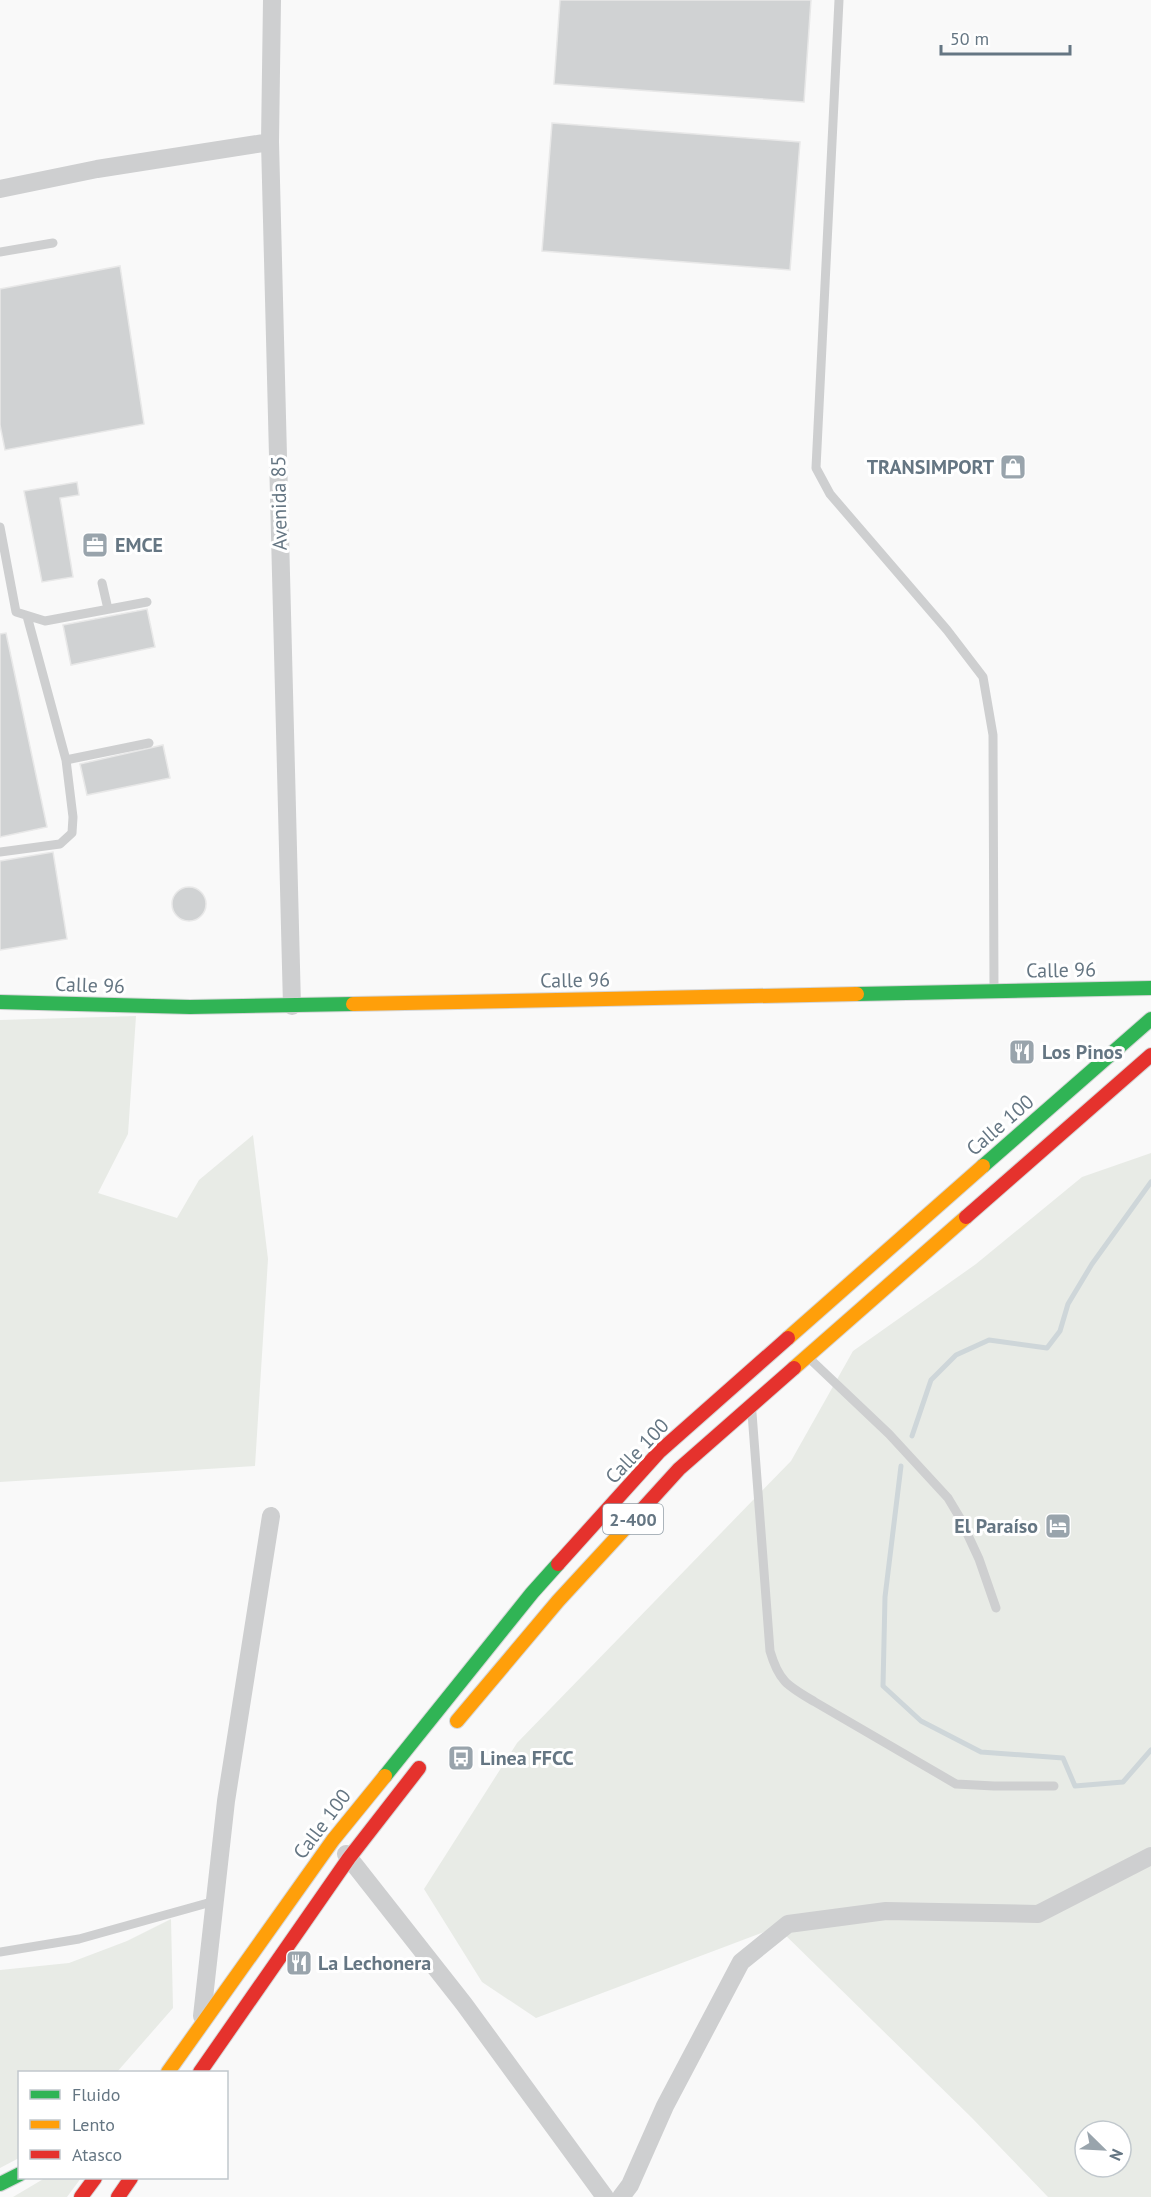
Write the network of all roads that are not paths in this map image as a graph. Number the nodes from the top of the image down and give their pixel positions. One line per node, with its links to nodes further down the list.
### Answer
1 (272, 0): 3 (street, Avenida 85)
2 (838, 0): 17 (lane)
3 (270, 142): 4 (street); 19 (street, Avenida 85)
4 (0, 189)
5 (53, 243): 6 (lane)
6 (0, 252)
7 (0, 527): 8 (lane)
8 (3, 556): 12 (lane)
9 (102, 583): 11 (lane)
10 (147, 602): 11 (lane)
11 (108, 609): 12 (lane)
12 (27, 616): 14 (lane)
13 (148, 744): 14 (lane)
14 (66, 760): 15 (lane)
15 (0, 852)
16 (1151, 988): 17 (main road, Calle 96)
17 (994, 991): 19 (main road, Calle 96)
18 (0, 1002): 19 (main road, Calle 96)
19 (292, 1006)
20 (1151, 1019): 29 (main road, Calle 100 / 2-400)
21 (1151, 1055): 22 (main road, 2-400)
22 (807, 1356): 23 (main road, 2-400); 25 (lane)
23 (752, 1405): 26 (main road, 2-400); 28 (lane)
24 (271, 1516): 32 (street)
25 (996, 1608)
26 (446, 1734)
27 (425, 1761): 31 (main road)
28 (1054, 1786)
29 (333, 1840): 31 (street); 34 (main road, Calle 100 / 2-400)
30 (1151, 1856): 46 (street)
31 (349, 1858): 38 (main road); 45 (street)
32 (215, 1901): 33 (lane); 34 (street)
33 (0, 1952)
34 (202, 2023): 35 (main road, Calle 100)
35 (182, 2051): 36 (main road); 37 (main road, Calle 100)
36 (158, 2071)
37 (169, 2071)
38 (201, 2071)
39 (18, 2175): 42 (main road)
40 (94, 2179): 43 (main road)
41 (130, 2179): 44 (main road)
42 (0, 2184)
43 (81, 2197)
44 (118, 2197)
45 (605, 2197)
46 (621, 2197)

